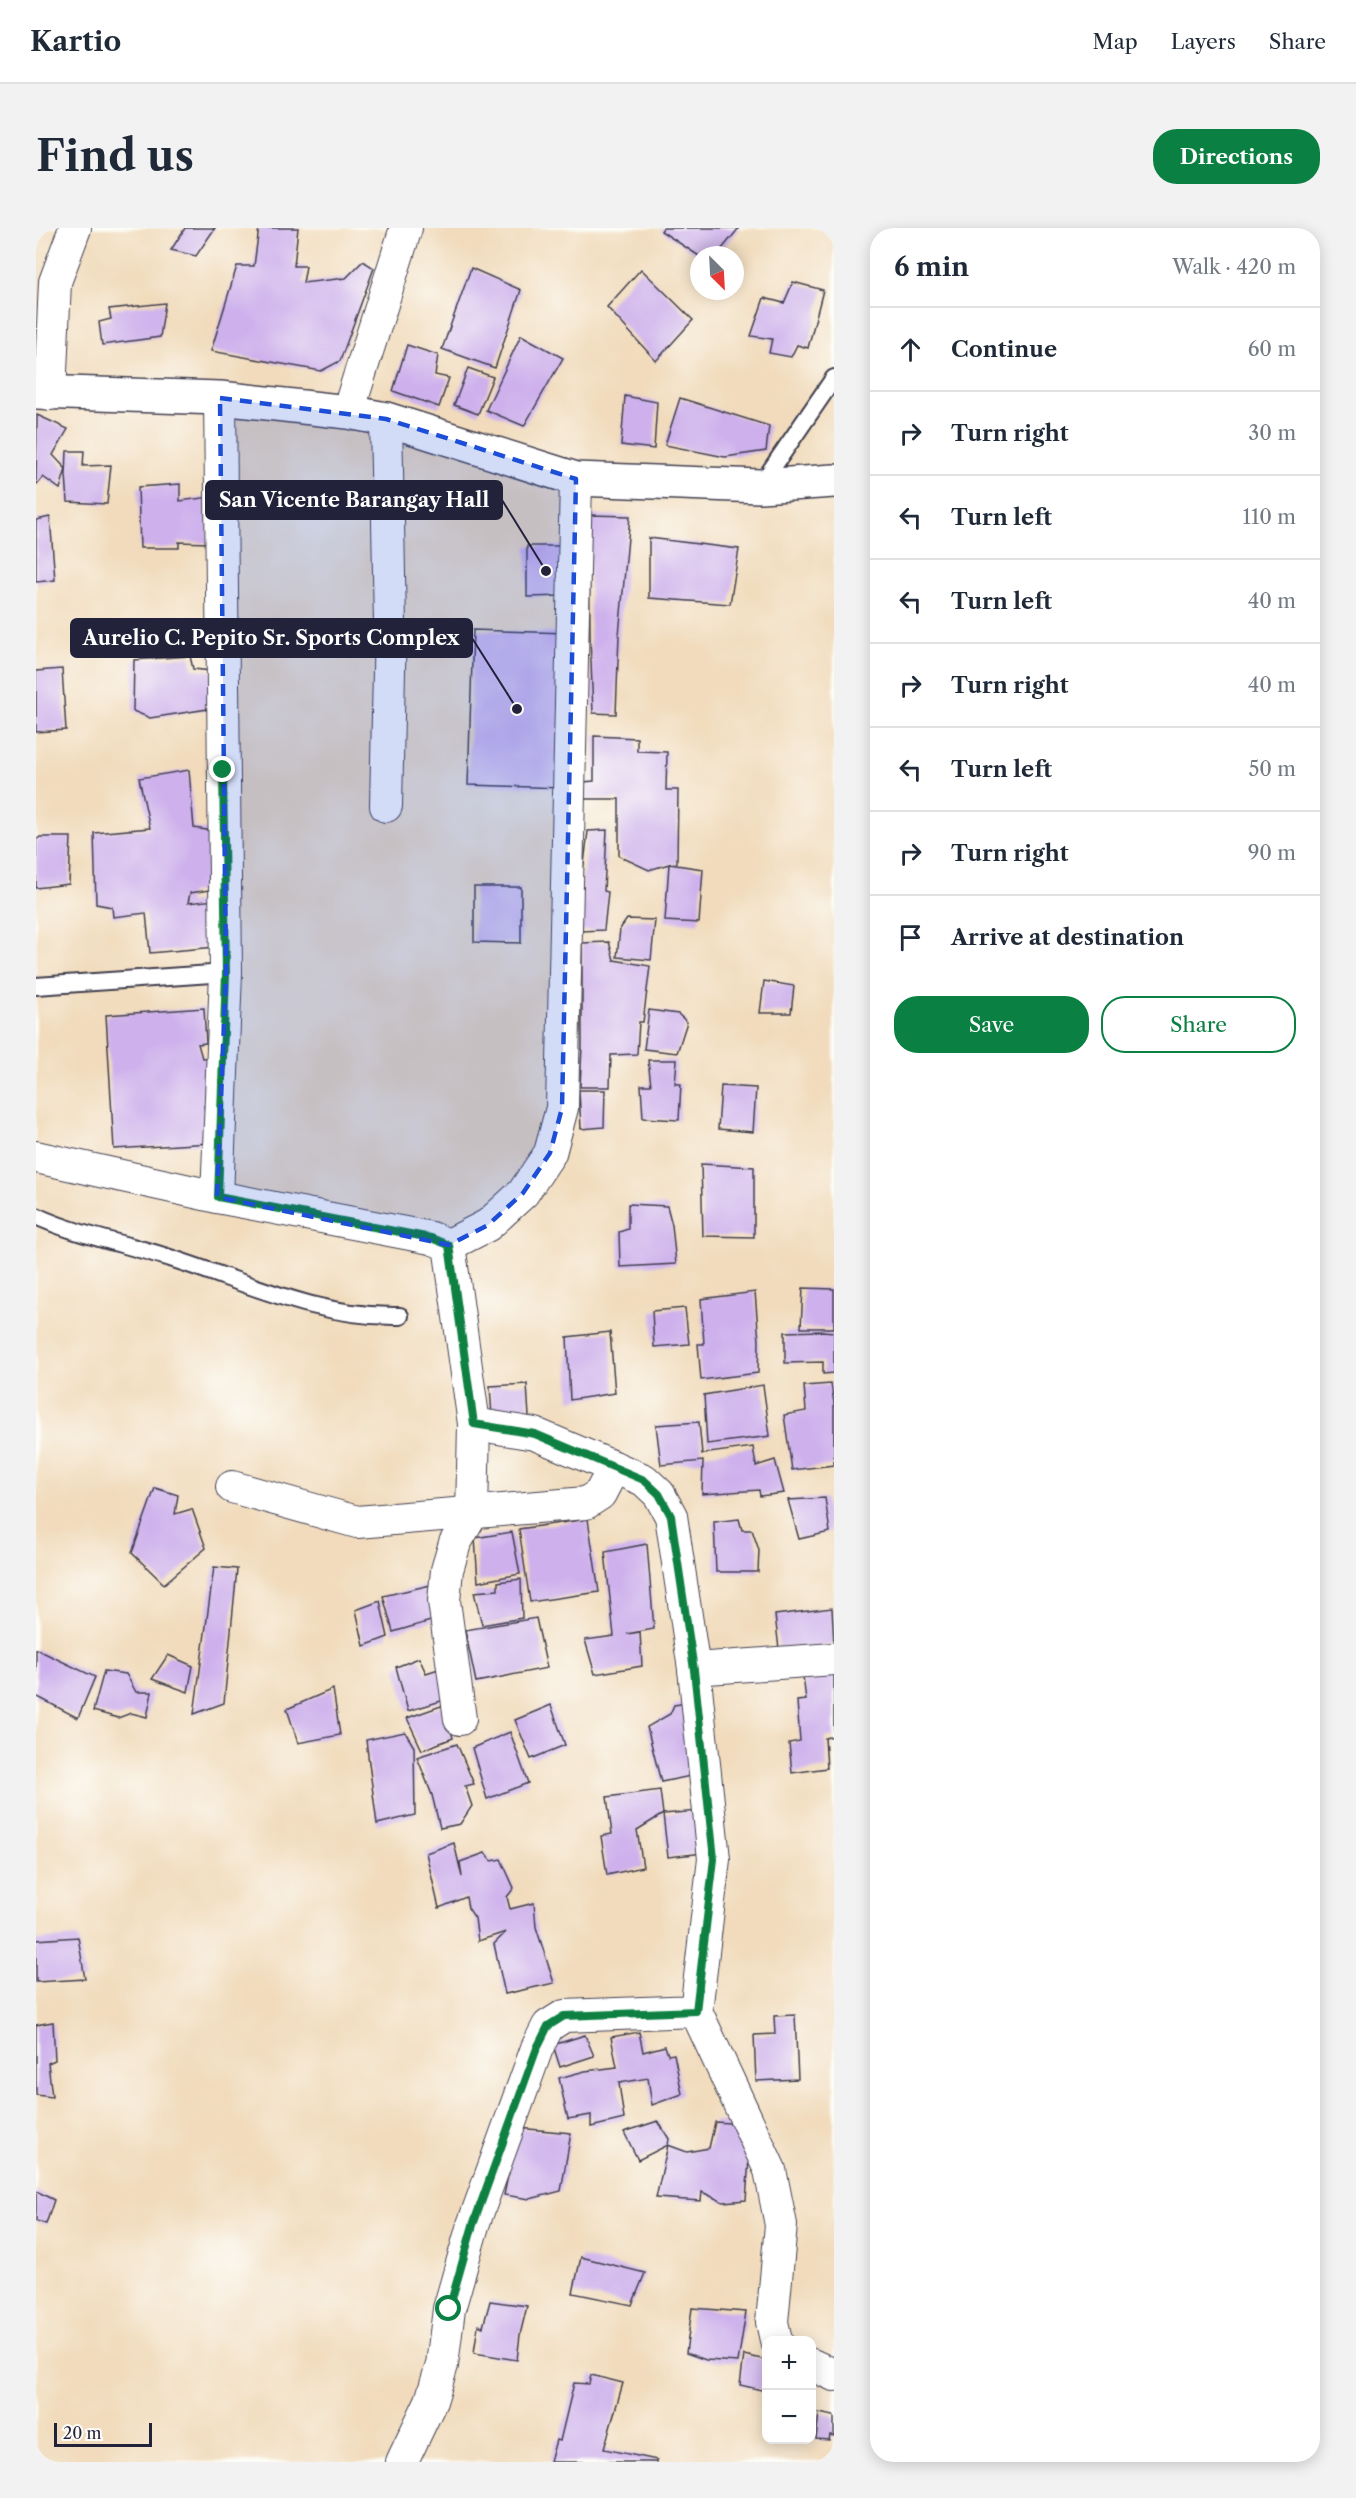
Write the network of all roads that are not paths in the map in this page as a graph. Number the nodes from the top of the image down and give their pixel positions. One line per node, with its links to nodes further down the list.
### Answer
1 (75, 228): 4 (street)
2 (406, 228): 6 (street)
3 (834, 378): 10 (lane)
4 (43, 393): 5 (street)
5 (219, 398): 6 (street); 12 (street)
6 (348, 412): 7 (street)
7 (386, 419): 8 (street); 11 (street)
8 (576, 480): 10 (street); 17 (street)
9 (834, 481): 10 (street)
10 (760, 486)
11 (386, 806)
12 (226, 974): 13 (lane); 15 (street)
13 (36, 986)
14 (36, 1157): 15 (street)
15 (218, 1197): 17 (street)
16 (36, 1216): 18 (lane)
17 (449, 1245): 19 (street)
18 (400, 1316)
19 (474, 1424): 20 (street); 22 (street)
20 (614, 1467): 22 (street); 24 (street)
21 (232, 1487): 22 (street)
22 (472, 1514): 25 (street)
23 (834, 1659): 24 (street)
24 (694, 1670): 26 (street)
25 (460, 1719)
26 (696, 2011): 27 (street); 30 (street)
27 (775, 2336)
28 (816, 2367): 29 (street)
29 (834, 2375)
30 (402, 2462)

